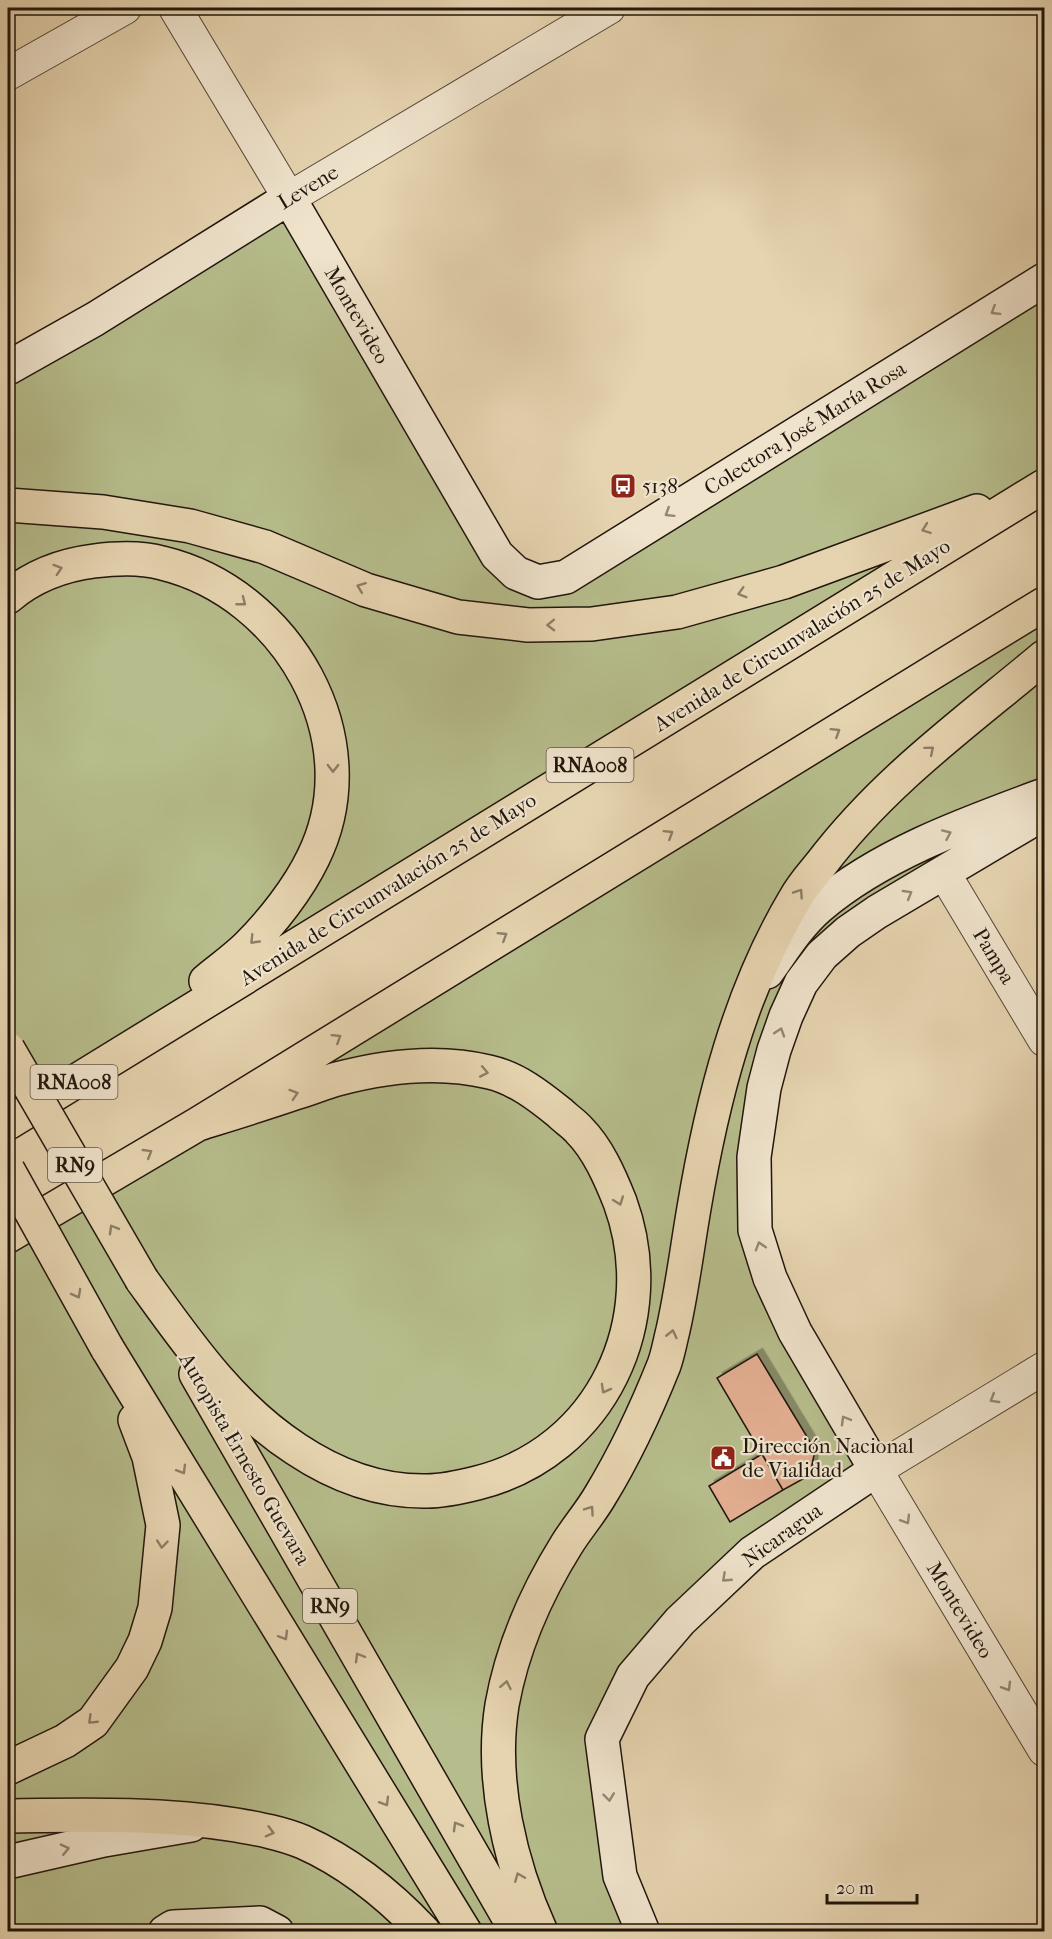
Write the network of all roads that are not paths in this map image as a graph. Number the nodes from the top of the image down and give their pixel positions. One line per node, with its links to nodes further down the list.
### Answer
1 (124, 8): 4 (street)
2 (175, 8): 5 (street, Montevideo)
3 (609, 8): 5 (street, Levene)
4 (8, 74)
5 (289, 198): 7 (main road, Levene); 10 (main road, Montevideo)
6 (1044, 280): 10 (main road, Colectora José María Rosa, one-way to 10)
7 (8, 368)
8 (1043, 487): 9 (highway, one-way to 9); 19 (highway, Avenida de Circunvalación 25 de Mayo / RNA008)
9 (8, 505)
10 (566, 577)
11 (8, 597): 19 (highway, one-way to 19)
12 (1044, 604): 22 (highway, one-way to 12)
13 (1044, 657): 17 (highway, one-way to 13)
14 (1044, 795): 17 (main road, one-way to 14)
15 (1044, 813): 16 (main road)
16 (945, 873): 18 (street, Pampa); 28 (main road, one-way to 16)
17 (744, 1002): 39 (highway, one-way to 17)
18 (1044, 1040)
19 (140, 1041): 21 (highway, Avenida de Circunvalación 25 de Mayo / RNA008)
20 (8, 1049): 25 (highway, Autopista Ernesto Guevara / RN9, one-way to 20, bridge)
21 (8, 1123)
22 (198, 1124): 24 (highway, one-way to 22); 25 (highway, one-way to 25)
23 (8, 1170): 26 (highway, RN9, one-way to 26, bridge)
24 (8, 1236)
25 (142, 1280): 38 (highway, Autopista Ernesto Guevara / RN9, one-way to 25)
26 (107, 1348): 30 (highway, one-way to 30); 37 (highway, RN9, one-way to 37)
27 (1044, 1368): 28 (street, Nicaragua, one-way to 28)
28 (876, 1470): 29 (street, Montevideo, one-way to 29); 40 (main road, Nicaragua, one-way to 40)
29 (1044, 1750)
30 (8, 1768)
31 (8, 1816): 32 (highway)
32 (213, 1822): 33 (main road, one-way to 32); 36 (highway, one-way to 36)
33 (8, 1862)
34 (268, 1927): 35 (main road)
35 (165, 1932)
36 (424, 1932)
37 (465, 1932)
38 (517, 1932)
39 (542, 1932)
40 (643, 1932)

